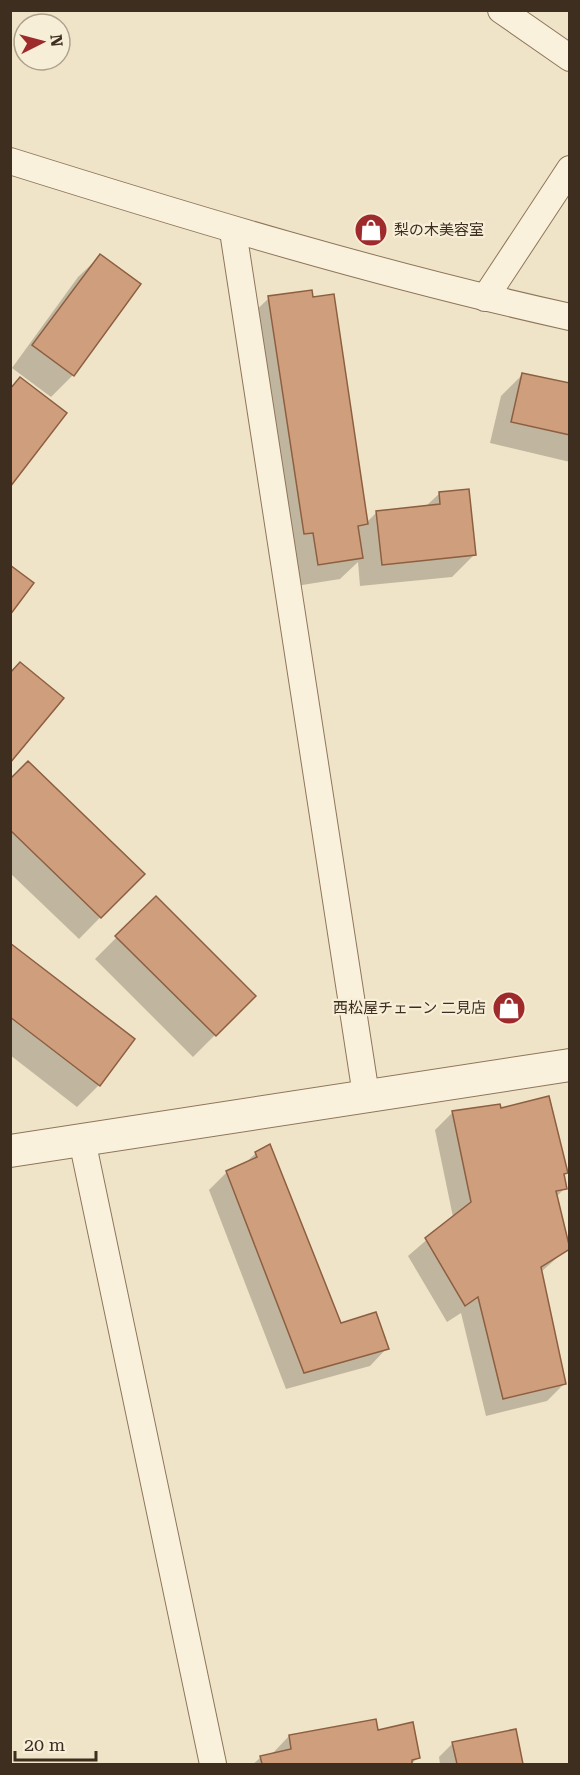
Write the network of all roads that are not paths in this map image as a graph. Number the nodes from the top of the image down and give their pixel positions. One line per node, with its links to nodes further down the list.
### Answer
1 (501, 10): 2 (street)
2 (570, 58)
3 (10, 161): 5 (street)
4 (570, 169): 6 (street)
5 (233, 231): 6 (street); 9 (street)
6 (485, 298): 7 (street)
7 (570, 317)
8 (570, 1065): 9 (street)
9 (366, 1095): 10 (street)
10 (82, 1140): 11 (street); 12 (street)
11 (10, 1151)
12 (213, 1764)

